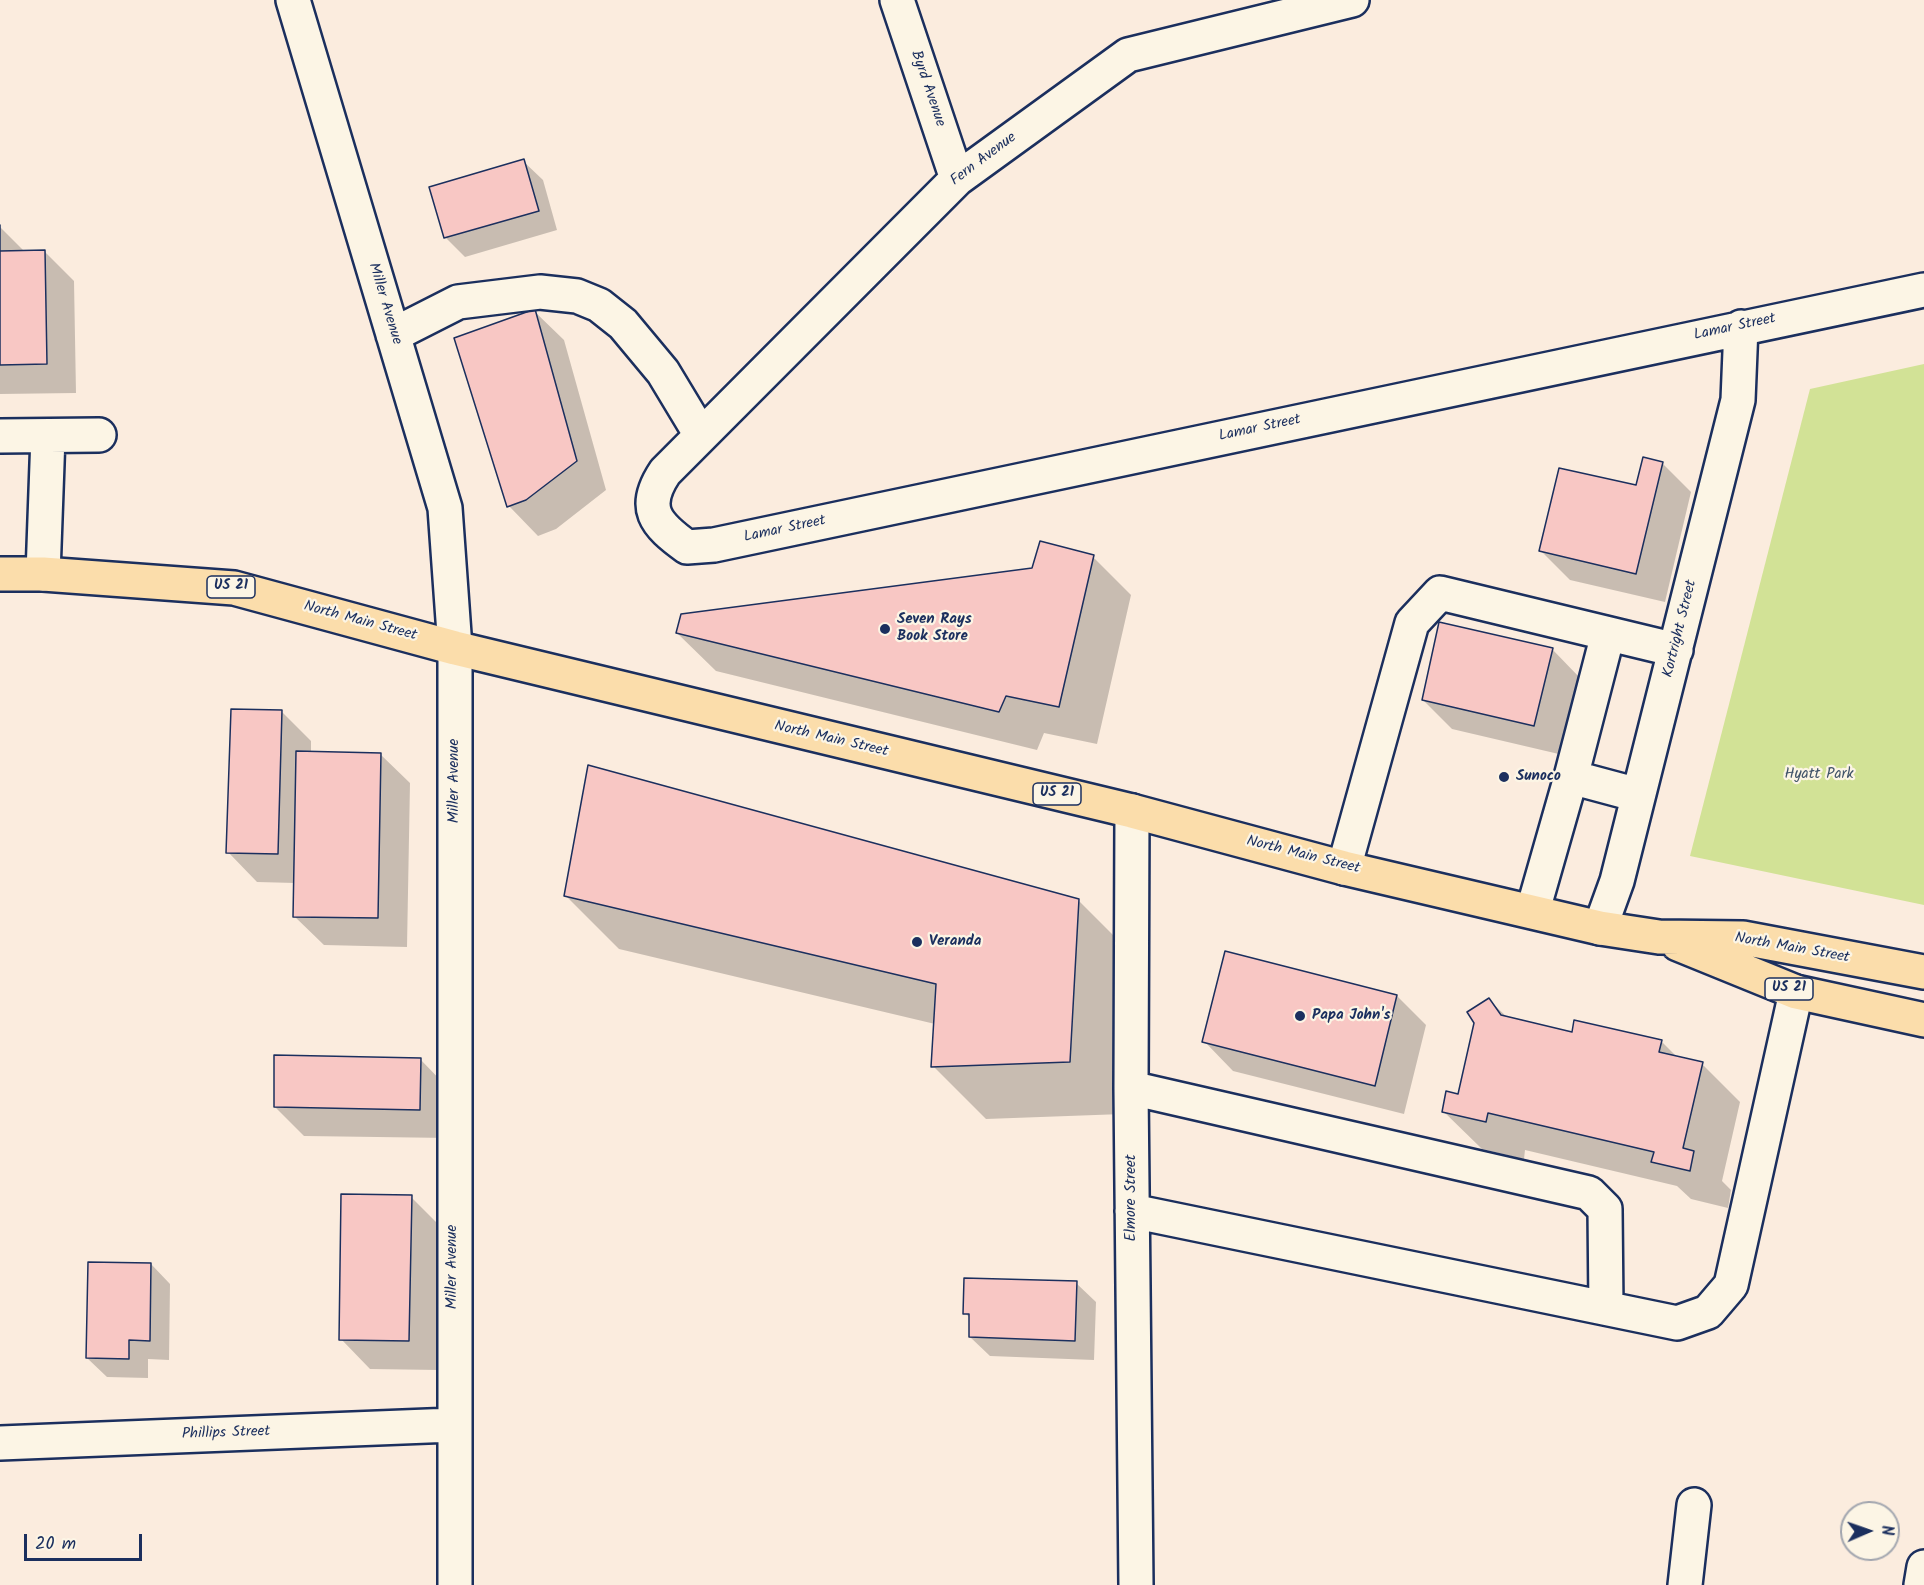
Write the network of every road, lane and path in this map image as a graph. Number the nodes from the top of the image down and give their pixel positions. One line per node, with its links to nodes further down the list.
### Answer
1 (292, 0): 7 (street, Miller Avenue)
2 (897, 0): 4 (street, Byrd Avenue)
3 (1352, 0): 4 (street, Fern Avenue)
4 (957, 179): 9 (street, Fern Avenue)
5 (1924, 290): 6 (street, Lamar Street)
6 (1741, 327): 12 (street, Lamar Street); 17 (street, Kortright Street)
7 (393, 335): 9 (street); 16 (street, Miller Avenue)
8 (99, 435): 11 (street)
9 (701, 435): 12 (street, Fern Avenue)
10 (0, 436): 11 (street)
11 (48, 436): 14 (street)
12 (665, 472)
13 (0, 574): 14 (main road, North Main Street / US 21)
14 (43, 574): 16 (main road, North Main Street / US 21)
15 (1608, 634): 17 (street); 18 (street); 21 (street)
16 (455, 648): 20 (main road, North Main Street / US 21); 31 (street, Miller Avenue)
17 (1676, 650): 19 (street, Kortright Street)
18 (1571, 777): 19 (street); 22 (street)
19 (1638, 795): 23 (street, Kortright Street)
20 (1132, 811): 21 (main road, North Main Street / US 21); 28 (street, Elmore Street)
21 (1344, 868): 22 (main road, North Main Street / US 21)
22 (1533, 910): 23 (main road, North Main Street / US 21)
23 (1600, 928): 24 (main road, North Main Street / US 21)
24 (1659, 937): 25 (main road, North Main Street / US 21); 26 (main road, North Main Street / US 21)
25 (1924, 972)
26 (1796, 992): 27 (main road, North Main Street / US 21); 30 (street)
27 (1924, 1020)
28 (1131, 1088): 29 (street, Elmore Street); 30 (street)
29 (1132, 1211): 30 (street); 36 (street, Elmore Street)
30 (1606, 1308)
31 (453, 1425): 32 (street, Phillips Street); 35 (street, Miller Avenue)
32 (0, 1443)
33 (1694, 1505): 37 (street)
34 (1924, 1568): 38 (street)
35 (454, 1585)
36 (1136, 1585)
37 (1685, 1585)
38 (1921, 1585)

